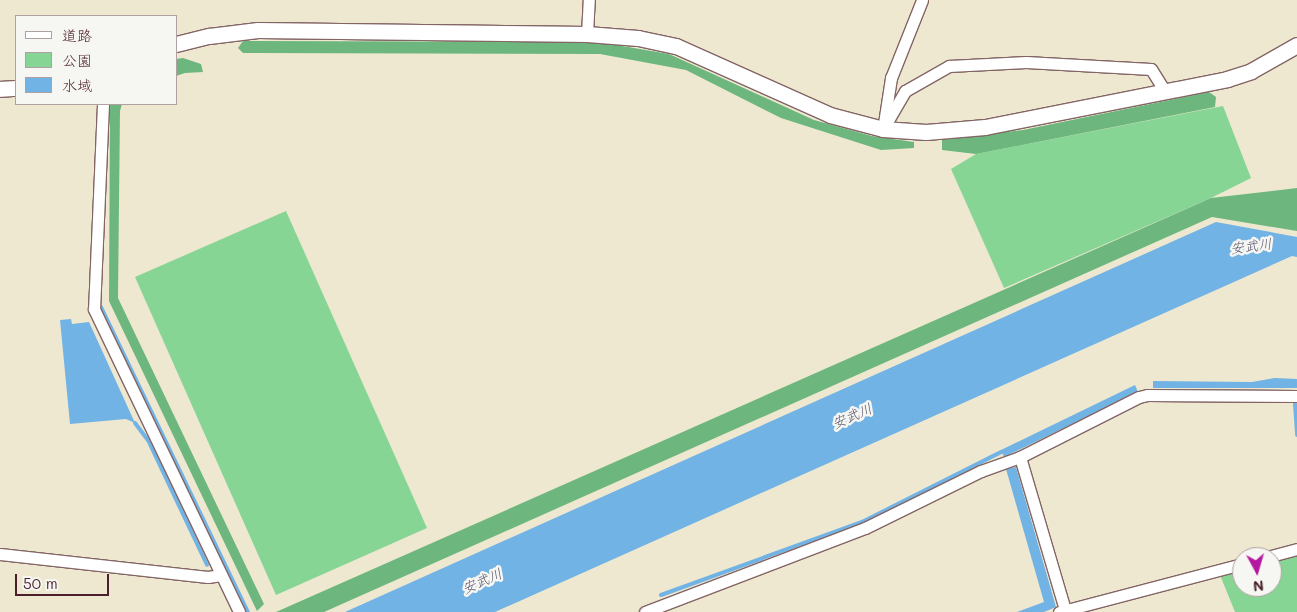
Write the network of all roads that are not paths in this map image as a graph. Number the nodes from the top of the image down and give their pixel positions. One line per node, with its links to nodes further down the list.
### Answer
1 (588, 0): 3 (street)
2 (922, 0): 10 (street)
3 (588, 34): 4 (street); 10 (street)
4 (178, 44)
5 (1297, 46): 8 (street)
6 (15, 88): 7 (street)
7 (0, 89)
8 (1166, 93): 10 (street); 10 (street)
9 (103, 105): 17 (street)
10 (883, 129)
11 (1297, 396): 12 (street)
12 (1020, 457): 18 (street); 20 (street)
13 (1297, 549): 14 (street)
14 (1282, 553)
15 (0, 554): 17 (street)
16 (1232, 567): 18 (street)
17 (221, 574): 19 (street)
18 (1062, 611)
19 (239, 612)
20 (645, 612)

